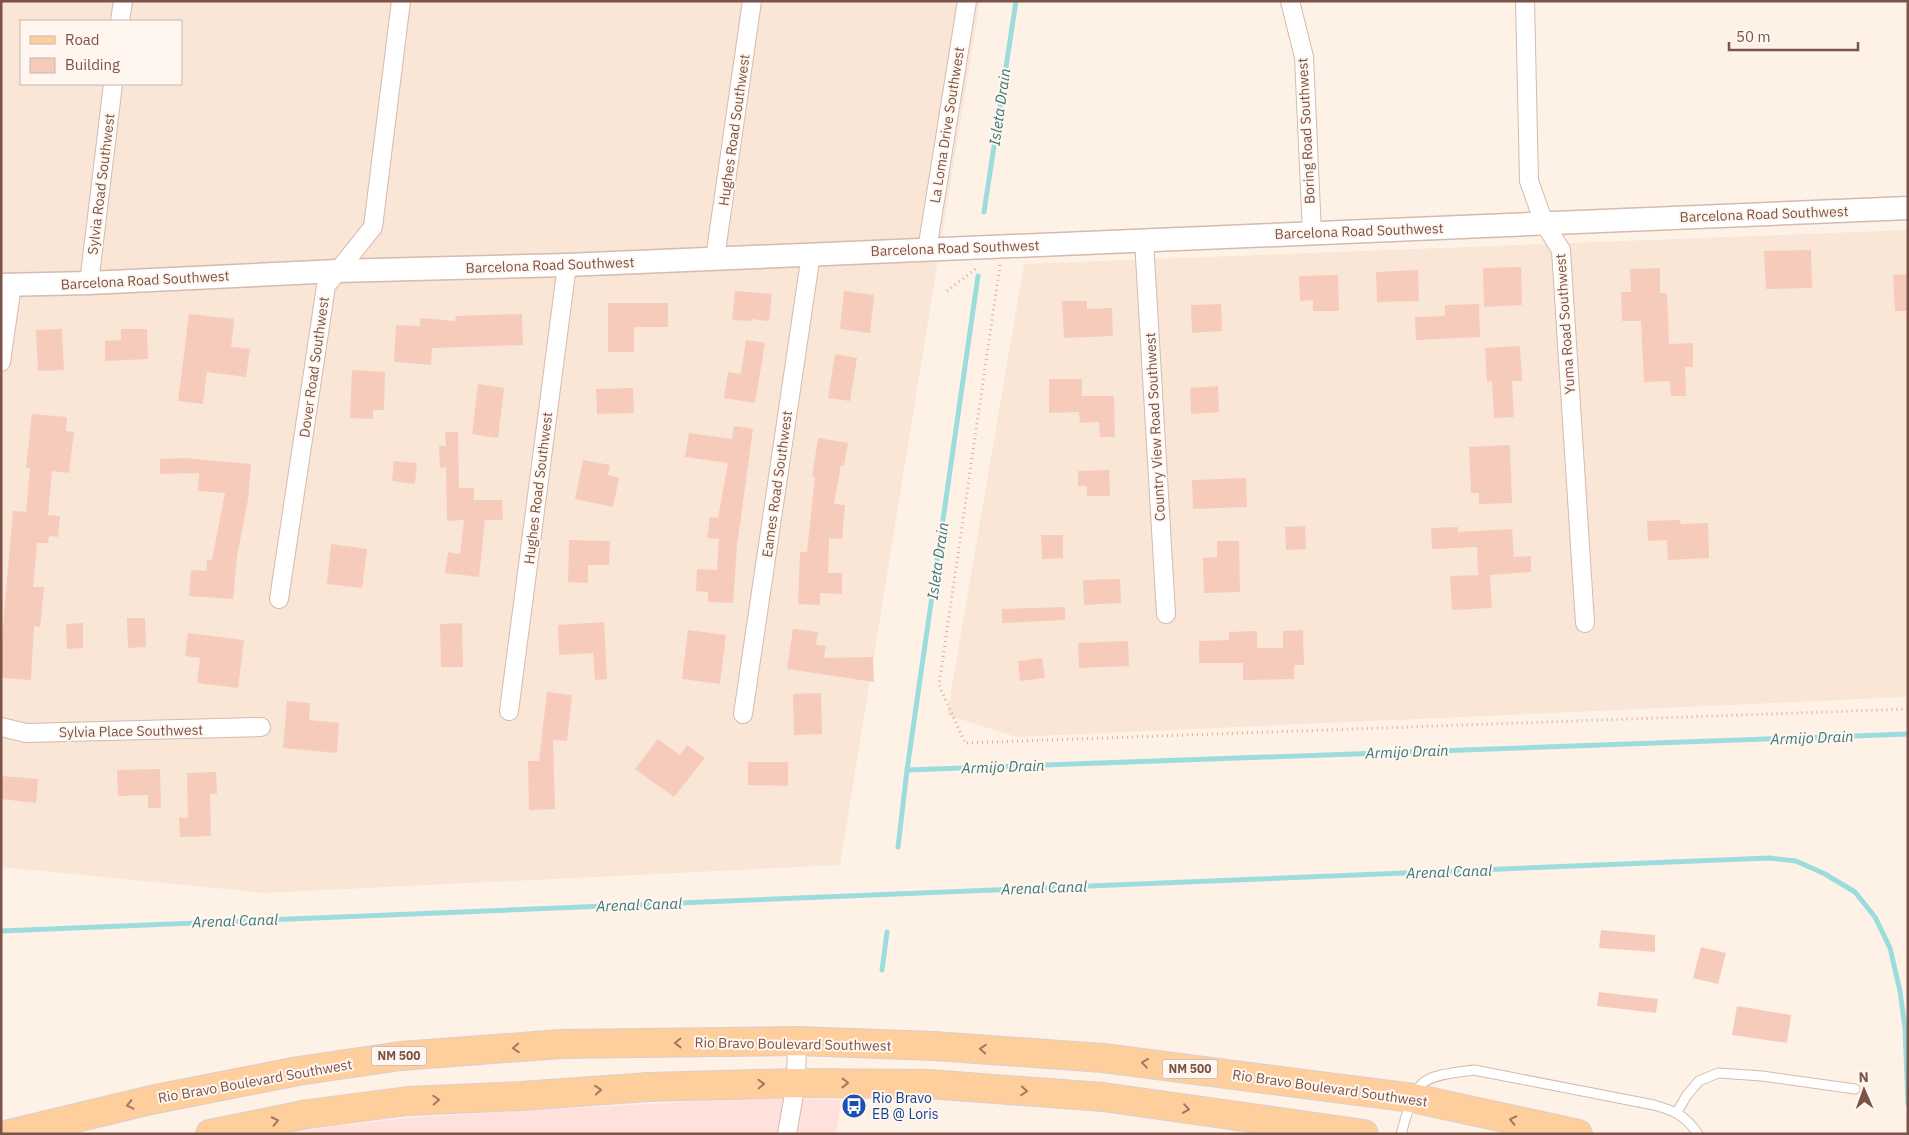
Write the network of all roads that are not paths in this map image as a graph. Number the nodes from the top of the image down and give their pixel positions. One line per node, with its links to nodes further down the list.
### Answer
1 (123, 1): 7 (street)
2 (401, 1): 17 (street, Dover Road Southwest)
3 (752, 1): 15 (street, Hughes Road Southwest)
4 (967, 1): 13 (street, La Loma Drive Southwest)
5 (1290, 1): 11 (street, Boring Road Southwest)
6 (1525, 1): 10 (street, Yuma Road Southwest)
7 (120, 20)
8 (113, 85): 18 (street, Sylvia Road Southwest)
9 (1908, 208): 10 (street, Barcelona Road Southwest)
10 (1544, 223): 11 (street, Barcelona Road Southwest); 23 (street, Yuma Road Southwest)
11 (1312, 233): 12 (street, Barcelona Road Southwest)
12 (1144, 240): 13 (street, Barcelona Road Southwest); 22 (street, Country View Road Southwest)
13 (928, 250): 14 (street, Barcelona Road Southwest)
14 (811, 254): 15 (street, Barcelona Road Southwest); 25 (street, Eames Road Southwest)
15 (715, 258): 16 (street, Barcelona Road Southwest)
16 (567, 265): 17 (street, Barcelona Road Southwest); 24 (street, Hughes Road Southwest)
17 (337, 271): 18 (street, Barcelona Road Southwest); 21 (street, Dover Road Southwest)
18 (88, 283): 19 (street, Barcelona Road Southwest)
19 (7, 285): 20 (street)
20 (1, 362)
21 (279, 600)
22 (1166, 614)
23 (1585, 623)
24 (508, 711)
25 (743, 714)
26 (1, 727): 27 (street, Sylvia Place Southwest)
27 (261, 727)
28 (797, 1041): 29 (street); 31 (main road, Rio Bravo Boulevard Southwest / NM 500, one-way to 28); 34 (main road, Rio Bravo Boulevard Southwest / NM 500, one-way to 34)
29 (796, 1083): 33 (main road, one-way to 33); 35 (main road, one-way to 29); 36 (street)
30 (1855, 1089): 32 (lane)
31 (1413, 1098): 32 (lane); 37 (lane); 38 (main road, Rio Bravo Boulevard Southwest / NM 500, one-way to 31)
32 (1677, 1112): 39 (lane)
33 (1354, 1133)
34 (9, 1134)
35 (210, 1134)
36 (788, 1134)
37 (1401, 1134)
38 (1578, 1134)
39 (1698, 1134)

